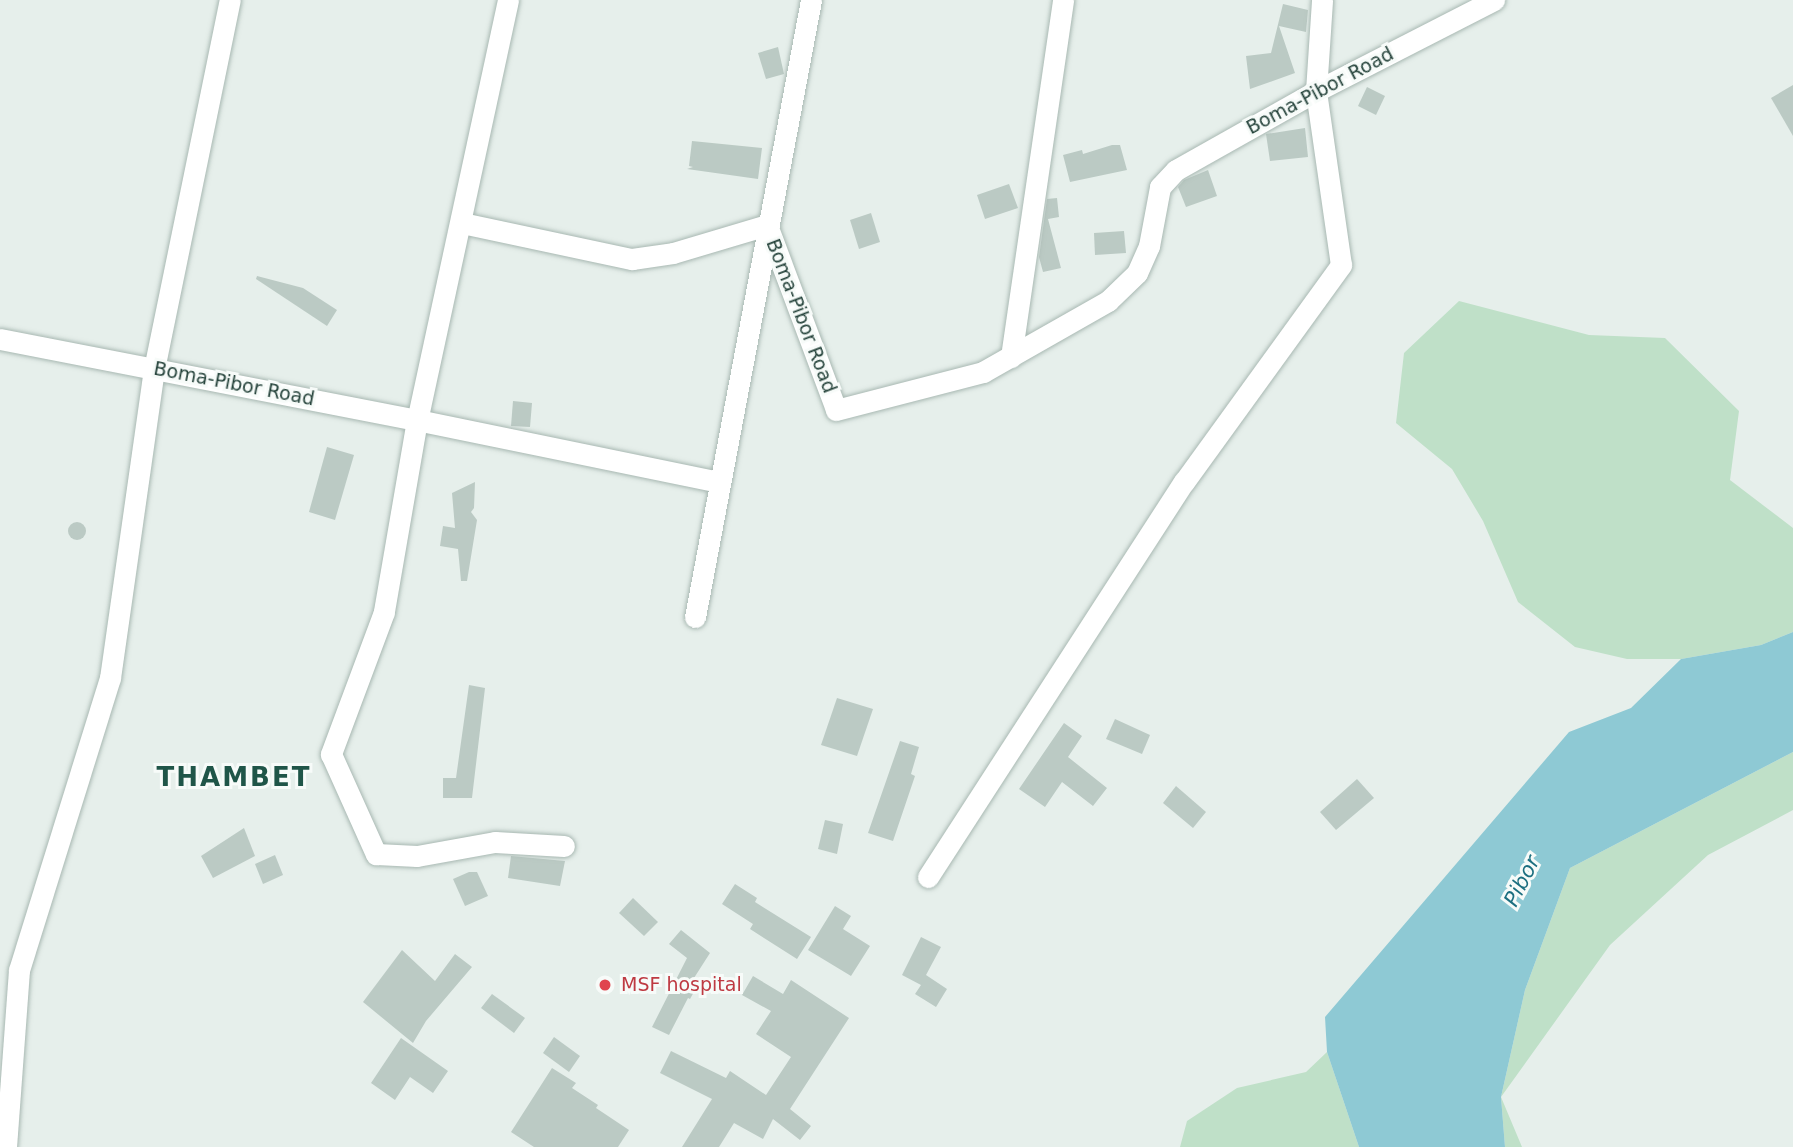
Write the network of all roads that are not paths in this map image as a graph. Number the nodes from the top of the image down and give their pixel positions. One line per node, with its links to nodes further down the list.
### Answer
1 (230, 0): 12 (street)
2 (508, 0): 8 (street)
3 (811, 0): 9 (street)
4 (1063, 0): 11 (street)
5 (1322, 0): 7 (street)
6 (1494, 0): 7 (street, Boma-Pibor Road)
7 (1316, 91): 11 (street, Boma-Pibor Road); 17 (street)
8 (462, 223): 9 (street, Boma-Pibor Road); 13 (street)
9 (767, 225): 11 (street, Boma-Pibor Road); 14 (street)
10 (0, 339): 12 (street, Boma-Pibor Road)
11 (1011, 357)
12 (154, 369): 13 (street, Boma-Pibor Road); 18 (street)
13 (417, 419): 14 (street, Boma-Pibor Road); 16 (street)
14 (719, 482): 15 (street)
15 (695, 617)
16 (564, 846)
17 (928, 877)
18 (10, 968): 19 (street)
19 (6, 1147)

